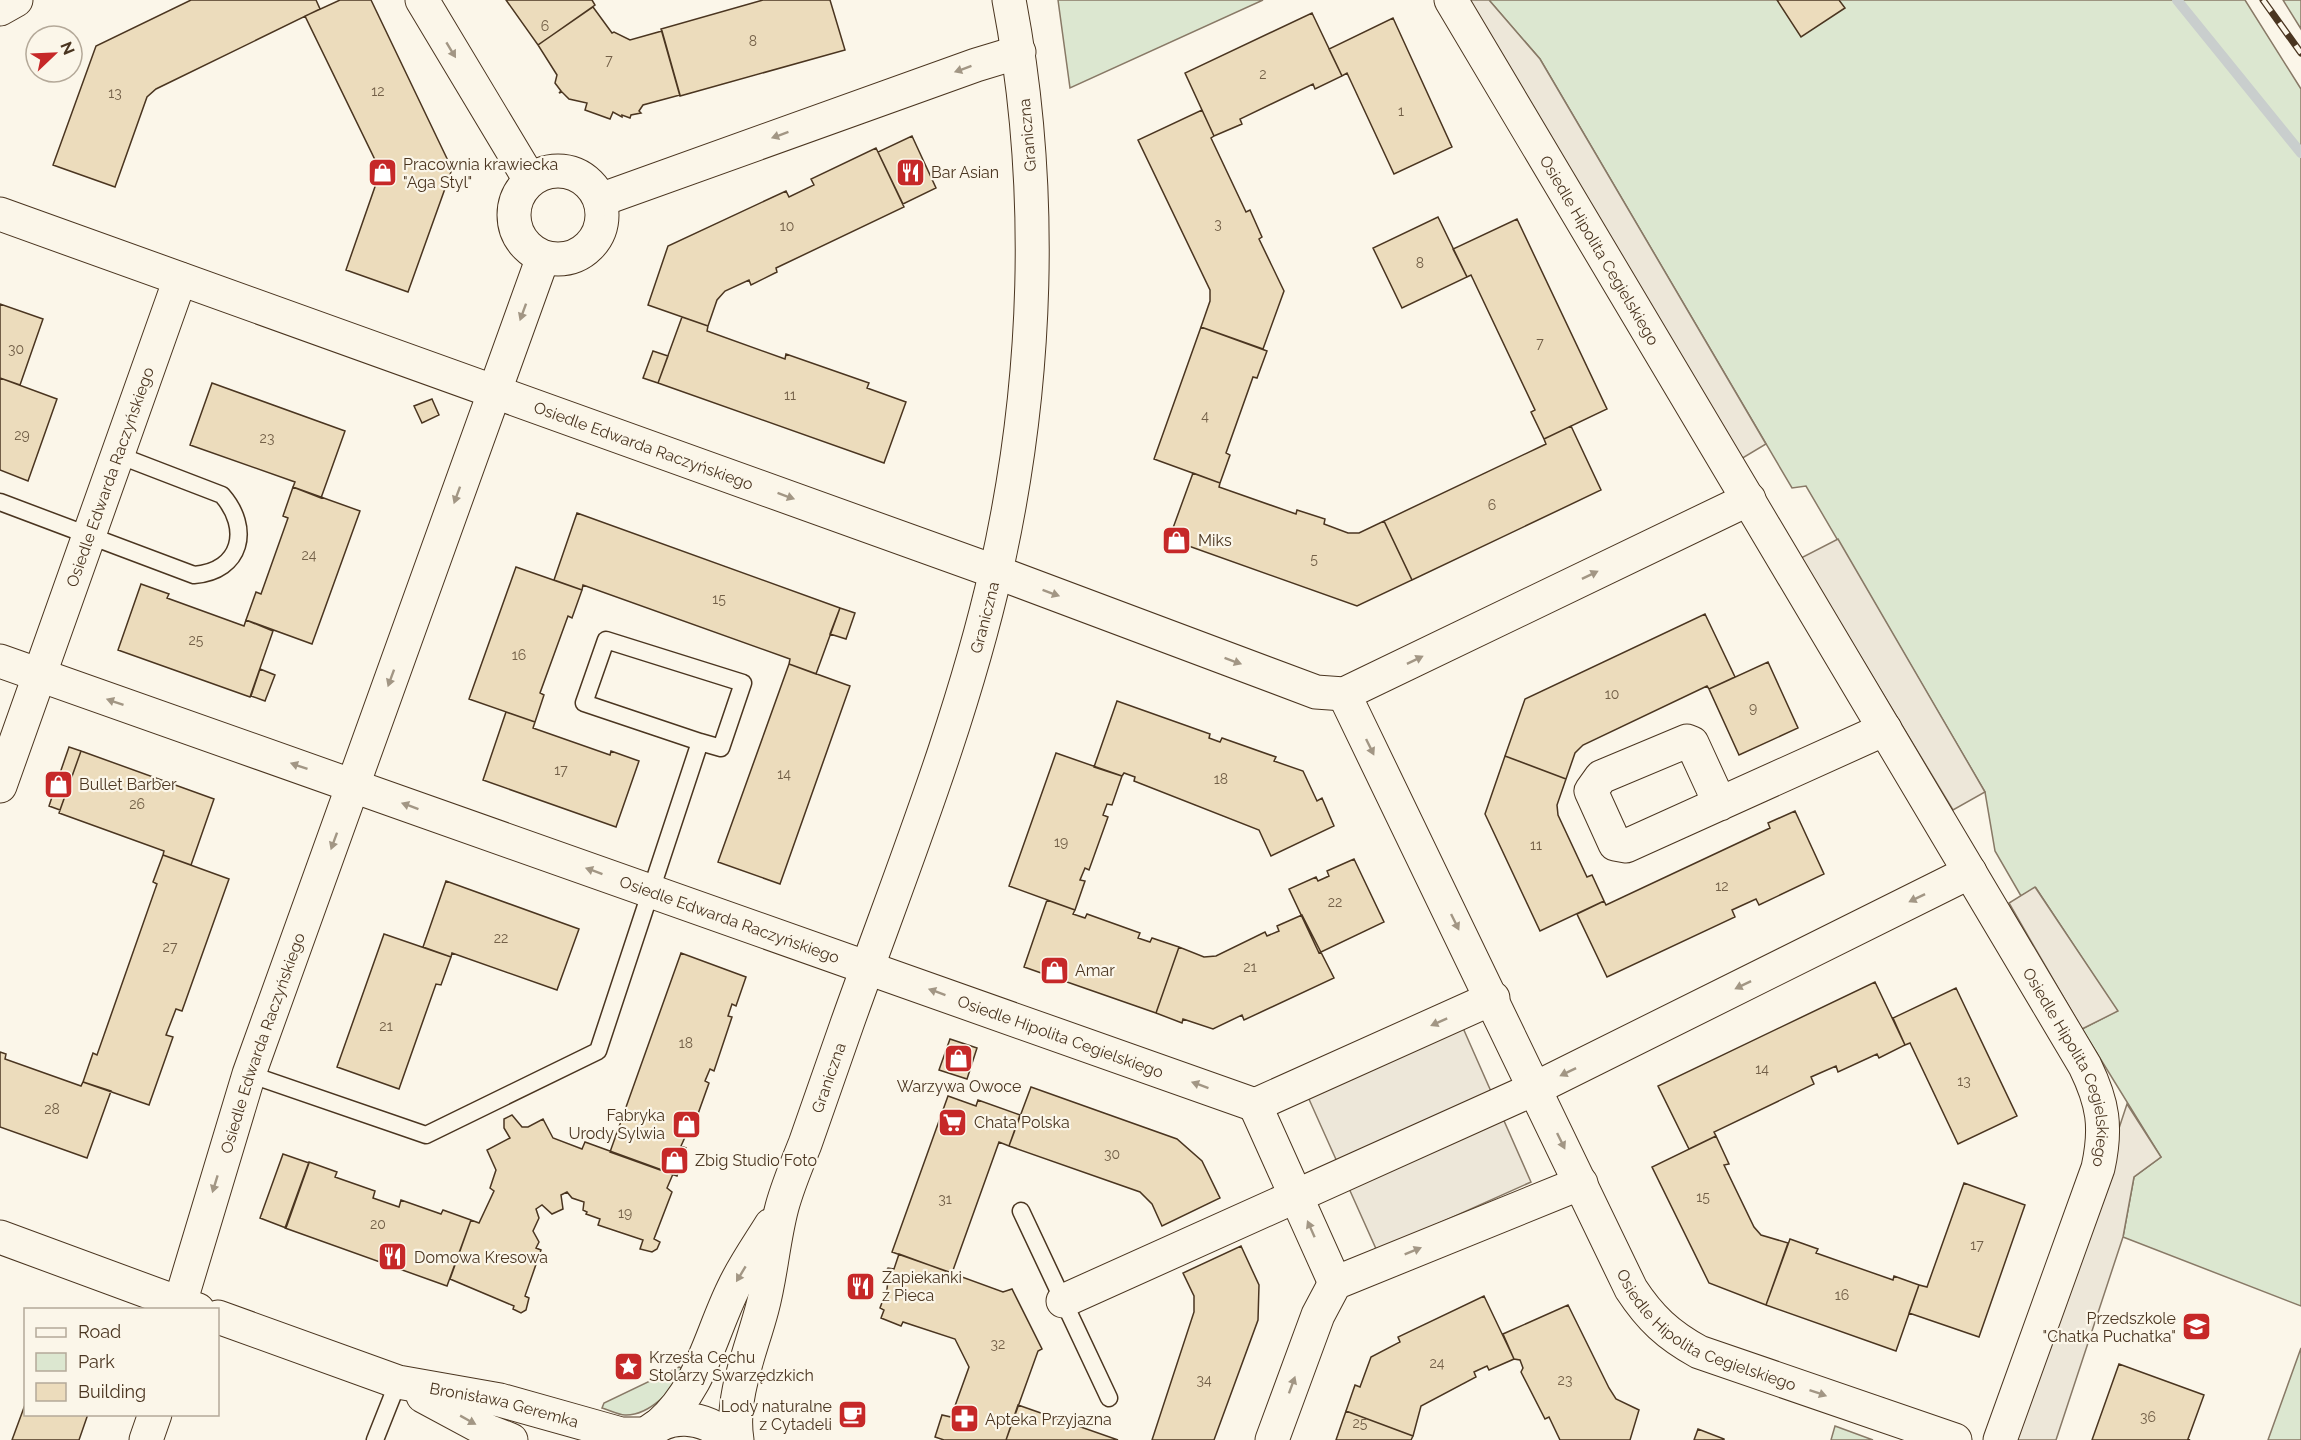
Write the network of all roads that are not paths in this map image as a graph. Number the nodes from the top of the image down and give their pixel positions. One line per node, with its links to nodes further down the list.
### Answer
1 (16, 0): 5 (street)
2 (422, 0): 7 (street, one-way to 7)
3 (1010, 0): 6 (street, Graniczna)
4 (1451, 0): 14 (street, Osiedle Hipolita Cegielskiego)
5 (0, 9)
6 (1019, 52): 8 (street, one-way to 8); 17 (street, Graniczna)
7 (530, 180): 8 (street); 10 (street)
8 (600, 200): 10 (street)
9 (0, 214): 11 (street, Osiedle Edwarda Raczyńskiego)
10 (543, 257): 12 (street, Osiedle Edwarda Raczyńskiego, one-way to 12)
11 (180, 279): 12 (street, Osiedle Edwarda Raczyńskiego); 13 (street, Osiedle Edwarda Raczyńskiego)
12 (494, 391): 17 (street, Osiedle Edwarda Raczyńskiego, one-way to 17); 24 (street, Osiedle Edwarda Raczyńskiego, one-way to 24)
13 (118, 455): 16 (street, Osiedle Edwarda Raczyńskiego); 16 (lane)
14 (1749, 499): 20 (street, one-way to 14); 21 (street, Osiedle Hipolita Cegielskiego)
15 (0, 502): 16 (lane)
16 (88, 535): 19 (street, Osiedle Edwarda Raczyńskiego)
17 (996, 572): 20 (street, one-way to 20); 28 (street, Graniczna)
18 (0, 661): 19 (street, Osiedle Edwarda Raczyńskiego)
19 (40, 676): 23 (street, Osiedle Edwarda Raczyńskiego); 24 (street, Osiedle Edwarda Raczyńskiego, one-way to 19)
20 (1344, 694): 29 (street, Osiedle Hipolita Cegielskiego, one-way to 29)
21 (1885, 729): 25 (street); 26 (street, Osiedle Hipolita Cegielskiego)
22 (700, 742): 22 (lane); 27 (lane)
23 (0, 786)
24 (354, 786): 27 (street, Osiedle Edwarda Raczyńskiego, one-way to 24); 30 (street, Osiedle Edwarda Raczyńskiego, one-way to 30)
25 (1720, 804)
26 (1970, 872): 31 (street, one-way to 31); 53 (street, Osiedle Hipolita Cegielskiego)
27 (649, 890): 28 (street, Osiedle Edwarda Raczyńskiego); 30 (lane)
28 (867, 967): 32 (street, Osiedle Hipolita Cegielskiego, one-way to 28); 35 (street, Graniczna)
29 (1492, 998): 31 (street, Osiedle Hipolita Cegielskiego); 32 (street, one-way to 32)
30 (249, 1074): 40 (street, Osiedle Edwarda Raczyńskiego, one-way to 40)
31 (1536, 1088): 33 (street, Osiedle Hipolita Cegielskiego, one-way to 33); 34 (street)
32 (1255, 1105): 34 (street)
33 (1581, 1183): 38 (street, one-way to 33); 52 (street, Osiedle Hipolita Cegielskiego, one-way to 52)
34 (1296, 1195): 38 (street, one-way to 34); 39 (street)
35 (782, 1206): 45 (street, Graniczna, one-way to 45); 50 (street, Graniczna)
36 (1021, 1211): 39 (lane)
37 (0, 1237): 40 (street)
38 (1335, 1282): 51 (street, one-way to 38)
39 (1063, 1301): 43 (lane)
40 (185, 1307)
41 (219, 1317): 42 (street, Bronisława Geremka)
42 (398, 1382): 45 (street, Bronisława Geremka); 47 (lane); 48 (street, Bronisława Geremka, one-way to 48)
43 (1109, 1398)
44 (154, 1416): 46 (street)
45 (648, 1433): 49 (street, Bronisława Geremka)
46 (147, 1440)
47 (375, 1440)
48 (512, 1440)
49 (730, 1440)
50 (737, 1440)
51 (1272, 1440)
52 (1955, 1440)
53 (2000, 1440)

